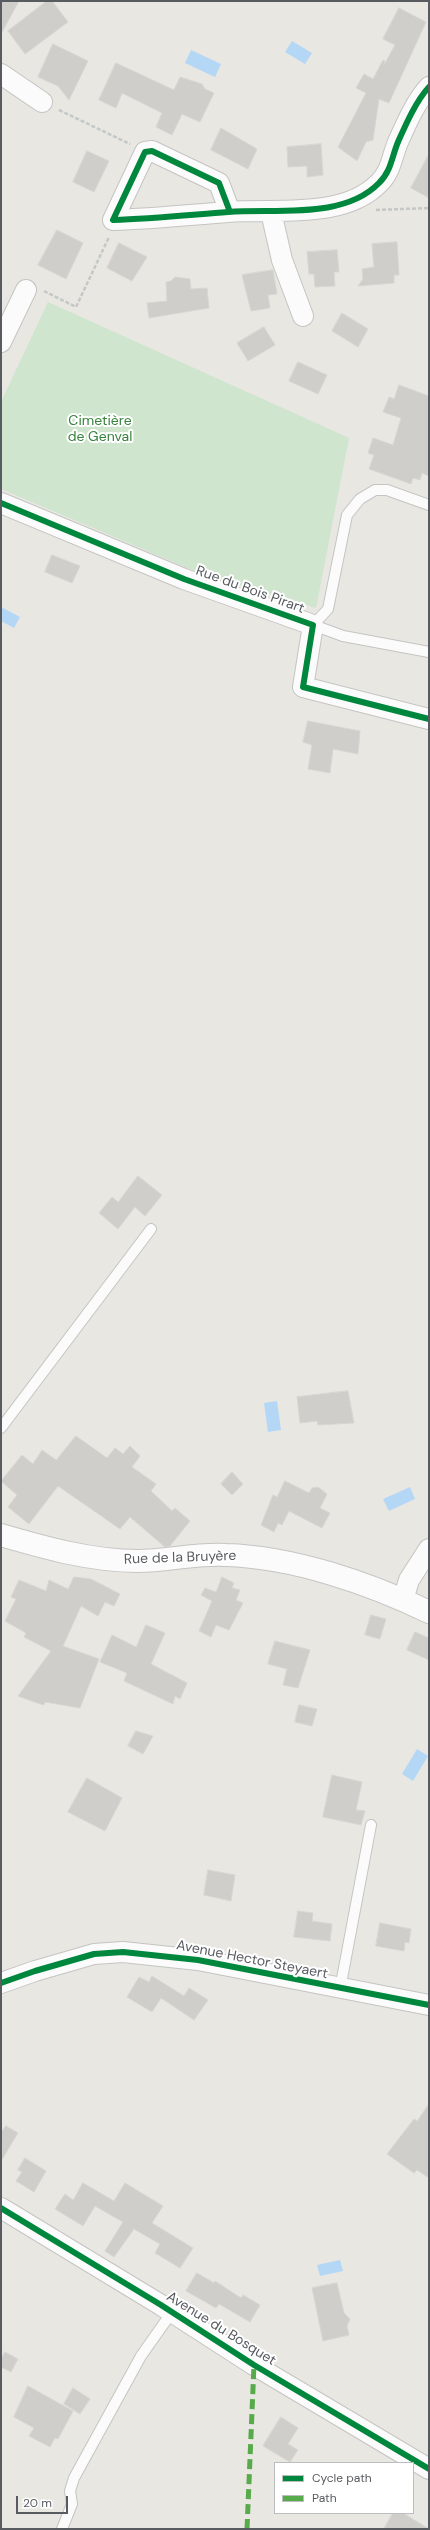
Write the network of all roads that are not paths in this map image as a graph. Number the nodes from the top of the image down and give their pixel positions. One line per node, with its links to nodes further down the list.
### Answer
1 (1, 74): 3 (street)
2 (429, 87): 5 (street)
3 (42, 102)
4 (230, 212): 4 (street); 5 (street)
5 (271, 212): 7 (street)
6 (26, 290): 8 (street)
7 (303, 316)
8 (1, 342)
9 (1, 503): 11 (street, Rue du Bois Pirart)
10 (429, 505): 11 (lane)
11 (313, 625): 12 (lane); 13 (street, Rue du Bois Pirart)
12 (429, 652)
13 (429, 719)
14 (151, 1229): 15 (lane)
15 (1, 1428)
16 (1, 1535): 19 (main road, Rue de la Bruyère)
17 (1, 1545): 19 (main road, Rue de la Bruyère)
18 (429, 1549): 19 (street)
19 (404, 1600): 20 (main road, Rue de la Bruyère)
20 (429, 1612)
21 (371, 1825): 23 (lane, Avenue Hector Steyaert)
22 (1, 1983): 23 (street, Avenue Hector Steyaert)
23 (340, 1989): 24 (street, Avenue Hector Steyaert)
24 (429, 2005)
25 (1, 2208): 26 (street, Avenue du Bosquet)
26 (172, 2312): 27 (street, Avenue du Bosquet); 28 (lane, Avenue du Bosquet)
27 (429, 2468)
28 (62, 2529)

